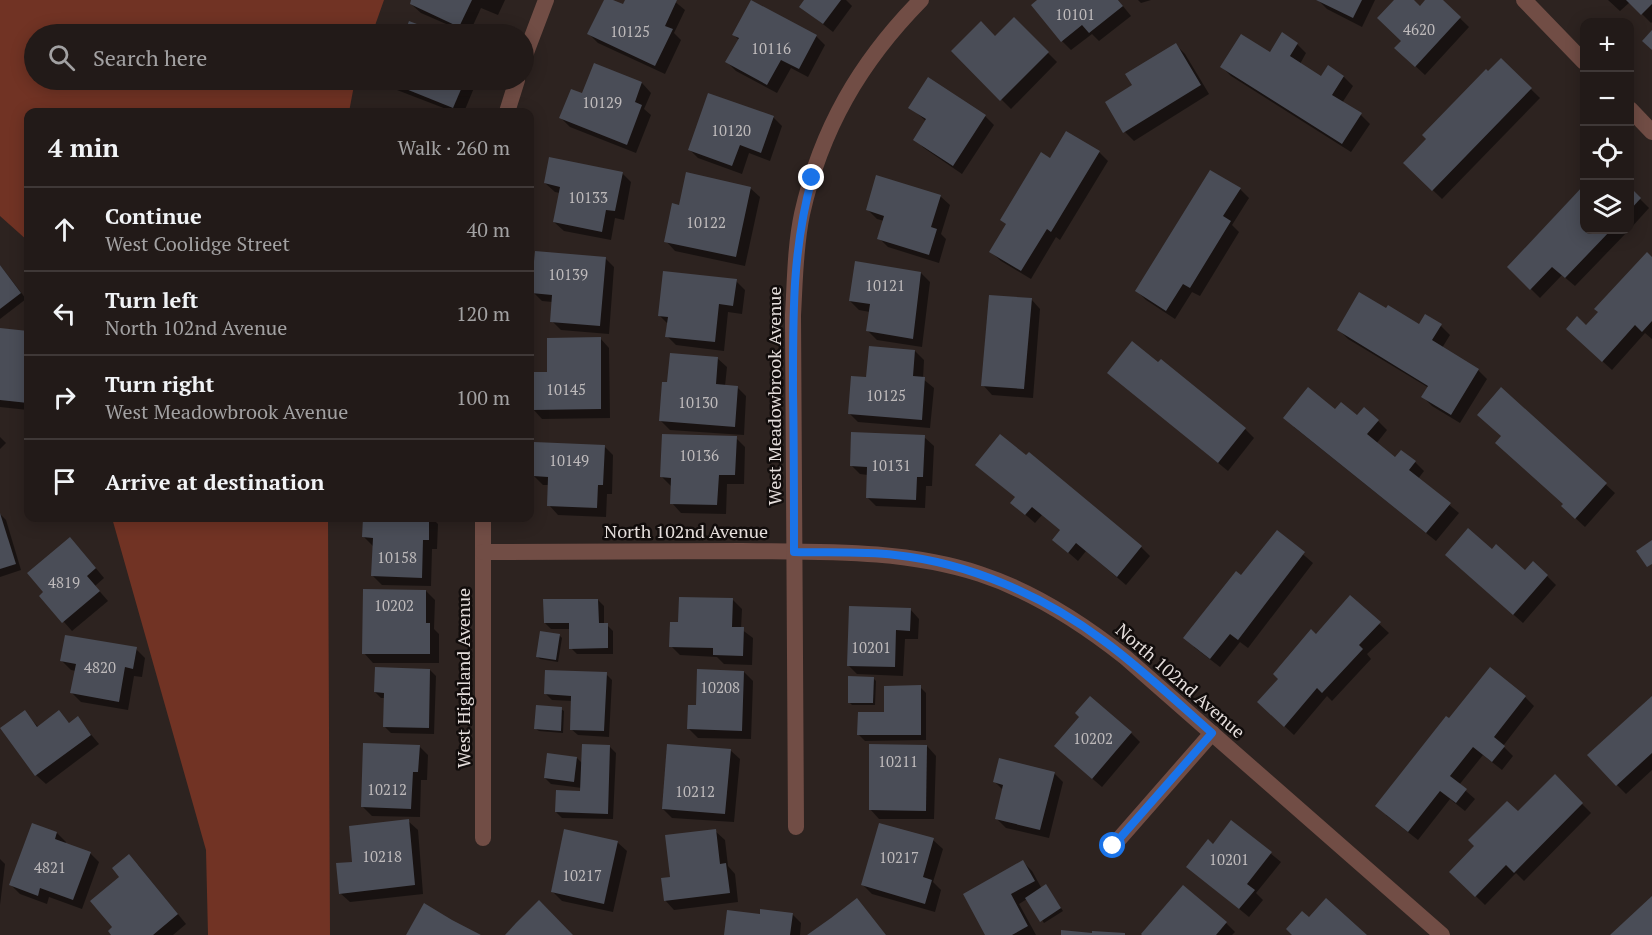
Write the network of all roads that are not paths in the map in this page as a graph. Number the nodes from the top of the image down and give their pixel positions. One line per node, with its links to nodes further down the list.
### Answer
1 (546, 0): 4 (street)
2 (921, 0): 12 (street, West Meadowbrook Avenue)
3 (1524, 0): 5 (street)
4 (534, 32)
5 (1580, 58)
6 (514, 90): 7 (street)
7 (508, 108)
8 (1634, 114): 9 (street)
9 (1652, 132)
10 (483, 522): 11 (street, West Highland Avenue)
11 (483, 552): 12 (street, North 102nd Avenue); 15 (street, West Highland Avenue)
12 (794, 552): 13 (street, North 102nd Avenue); 14 (street, West Meadowbrook Avenue)
13 (1212, 733): 16 (street); 17 (street, North 102nd Avenue)
14 (796, 827)
15 (483, 838)
16 (1113, 846)
17 (1442, 935)

